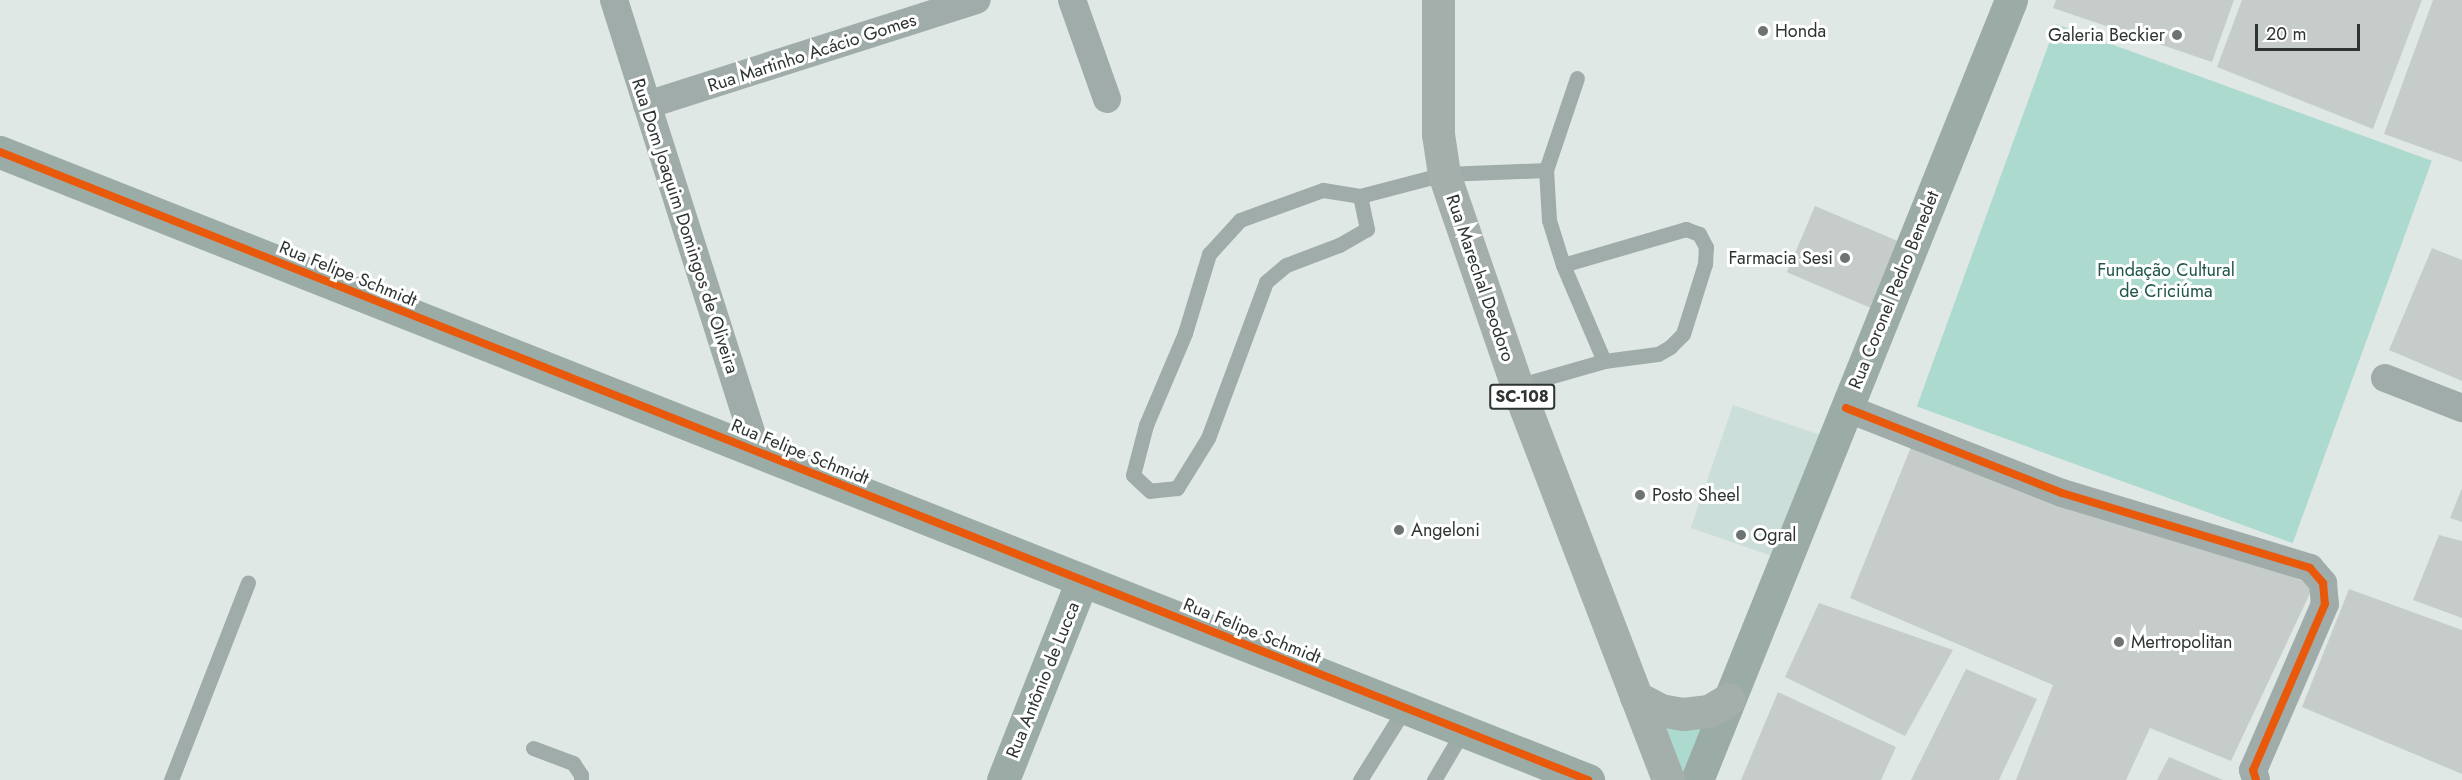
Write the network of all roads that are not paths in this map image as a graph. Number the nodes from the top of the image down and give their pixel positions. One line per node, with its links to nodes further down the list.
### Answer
1 (614, 0): 8 (street, Rua Dom Joaquim Domingos de Oliveira)
2 (977, 0): 8 (street, Rua Martinho Acácio Gomes)
3 (1072, 0): 7 (street)
4 (1438, 0): 11 (main road, Rua Marechal Deodoro / SC-108)
5 (2011, 0): 17 (street, Rua Coronel Pedro Benedet)
6 (1576, 78): 10 (lane)
7 (1107, 99)
8 (647, 105): 19 (street, Rua Dom Joaquim Domingos de Oliveira)
9 (0, 152): 19 (street, Rua Felipe Schmidt)
10 (1546, 170): 11 (lane); 13 (lane)
11 (1444, 174): 12 (lane); 16 (main road, Rua Marechal Deodoro / SC-108)
12 (1360, 196): 12 (lane)
13 (1563, 265): 14 (lane); 14 (lane)
14 (1604, 361): 16 (lane)
15 (2385, 378): 18 (street)
16 (1517, 386): 22 (main road, Rua Marechal Deodoro / SC-108)
17 (1846, 408): 23 (street, Rua Coronel Pedro Benedet); 35 (street)
18 (2462, 408)
19 (757, 452): 20 (street, Rua Felipe Schmidt)
20 (1082, 580): 24 (street, Rua Felipe Schmidt); 29 (street, Rua Antônio de Lucca)
21 (248, 582): 27 (lane)
22 (1636, 697): 23 (main road); 33 (main road, Rua Marechal Deodoro / SC-108)
23 (1729, 699): 34 (street, Rua Coronel Pedro Benedet)
24 (1405, 708): 25 (street, Rua Felipe Schmidt); 30 (lane)
25 (1463, 730): 31 (lane); 32 (street, Rua Felipe Schmidt)
26 (533, 748): 28 (lane)
27 (171, 780)
28 (581, 780)
29 (1003, 780)
30 (1360, 780)
31 (1434, 780)
32 (1588, 780)
33 (1668, 780)
34 (1696, 780)
35 (2256, 780)

